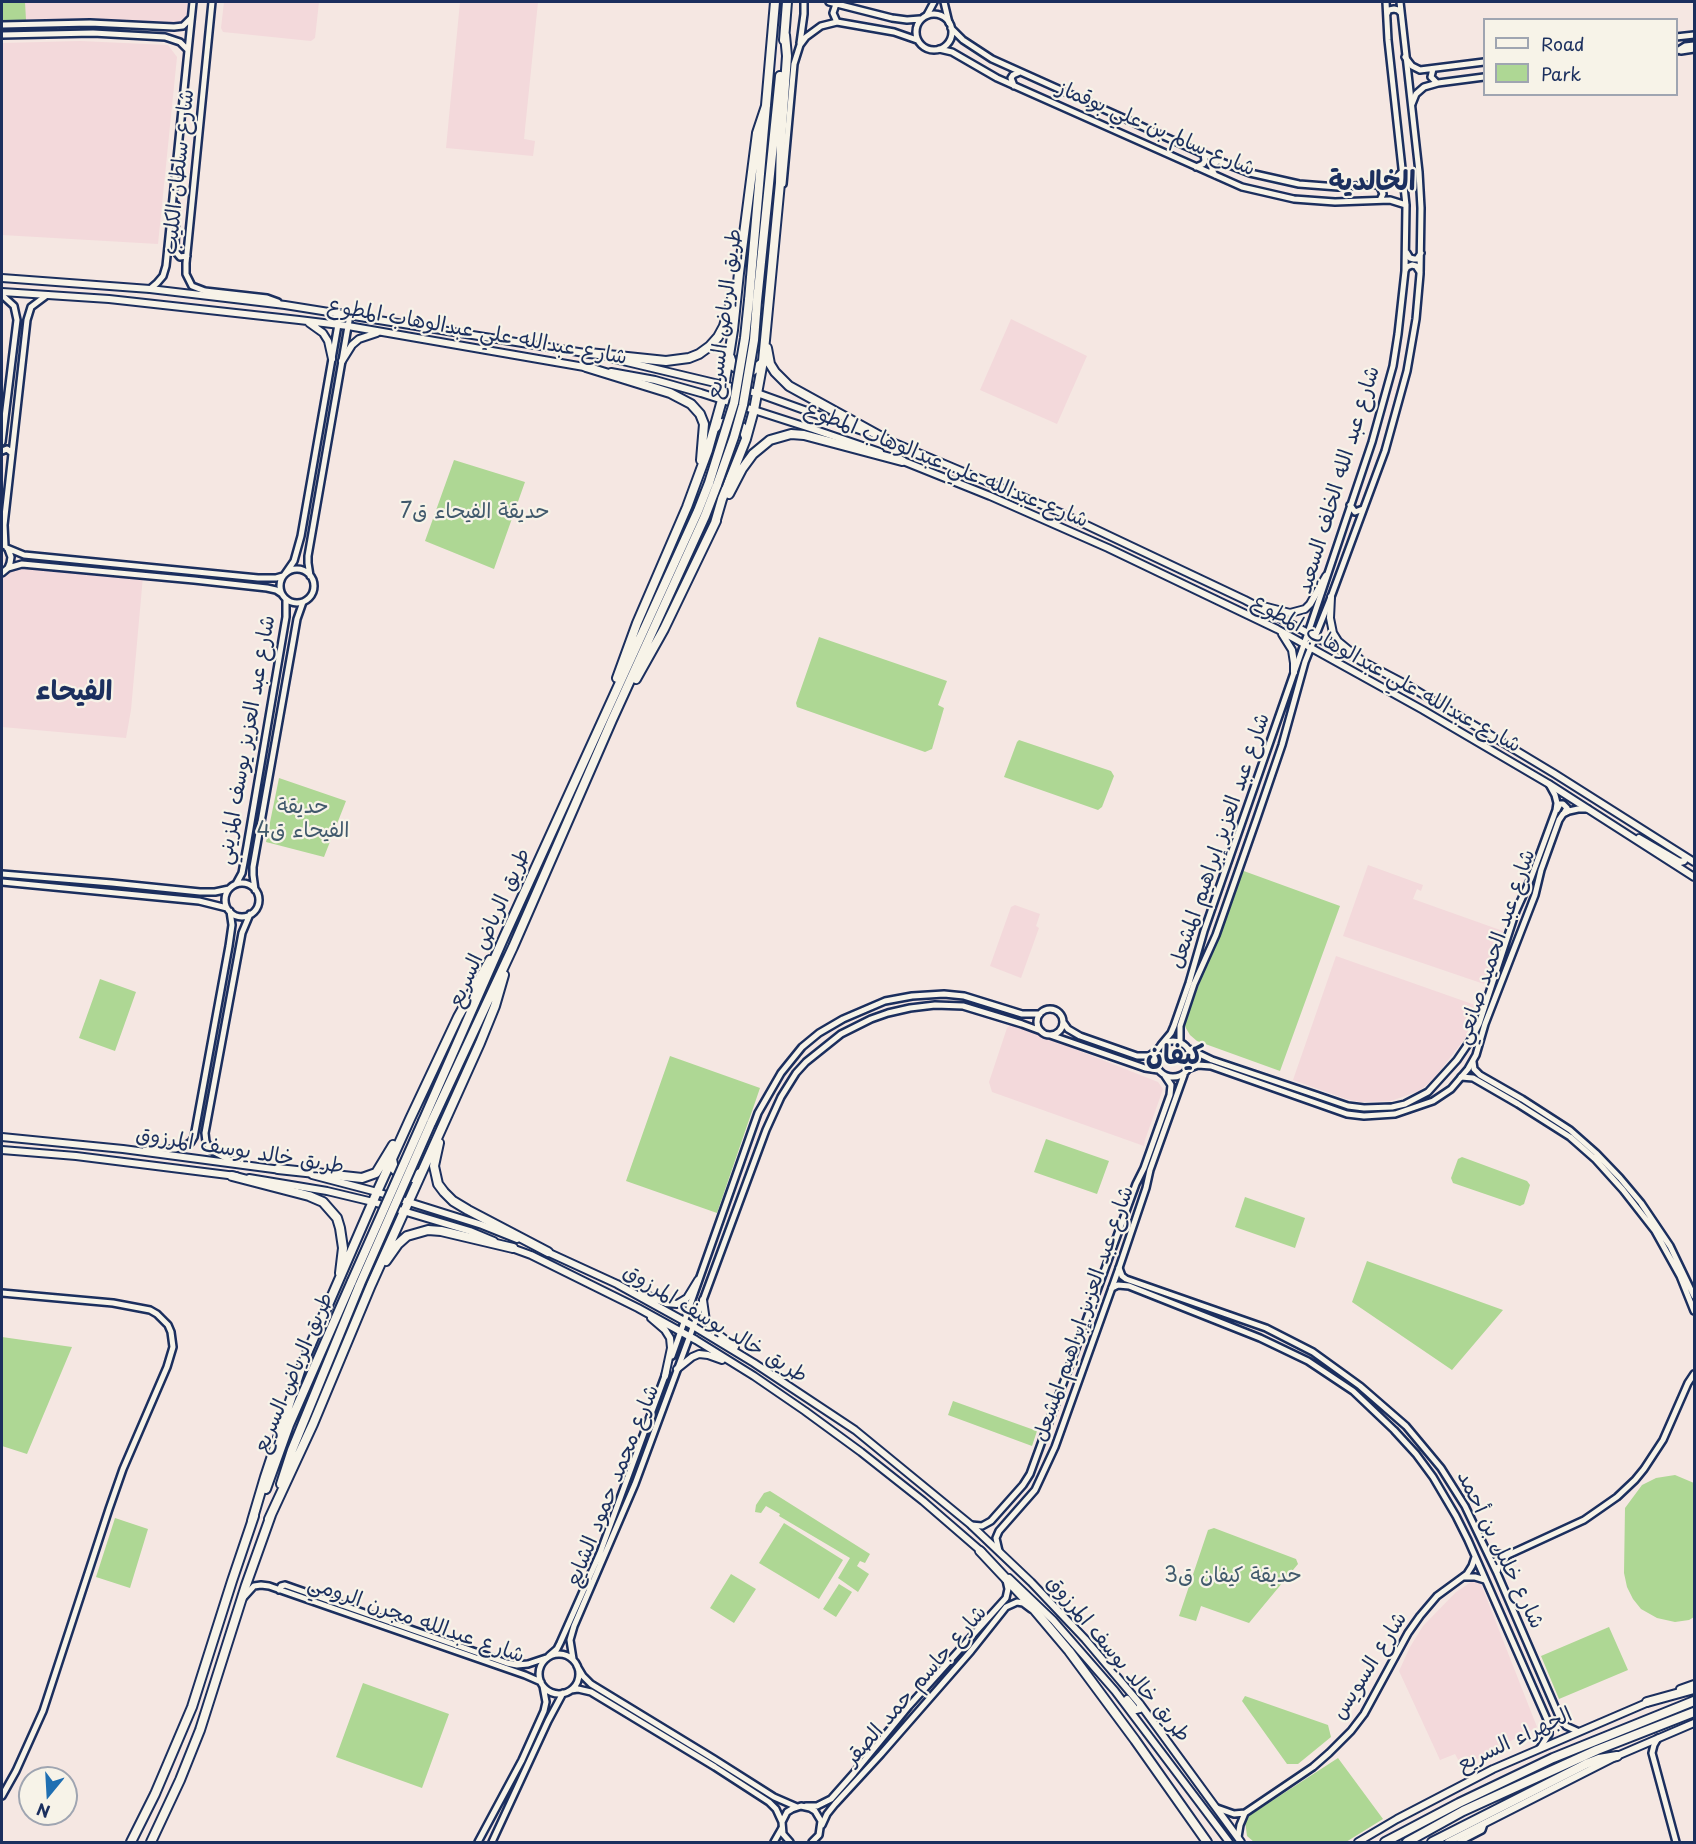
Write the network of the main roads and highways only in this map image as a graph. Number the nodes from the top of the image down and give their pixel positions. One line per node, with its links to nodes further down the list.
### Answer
1 (193, 2): 15 (main road, شارع سلطان الكليب)
2 (212, 2): 54 (main road, شارع سلطان الكليب)
3 (775, 2): 40 (highway, طريق الرياض السريع)
4 (787, 2): 21 (highway, طريق الرياض السريع)
5 (804, 2): 26 (main road)
6 (828, 2): 11 (main road)
7 (934, 2): 14 (main road)
8 (944, 2): 18 (main road)
9 (1386, 2): 13 (main road, شارع عبد الله الخلف السعيد)
10 (1400, 2): 12 (main road, شارع عبد الله الخلف السعيد)
11 (836, 4): 14 (main road); 16 (main road)
12 (1401, 13): 13 (main road); 33 (main road, شارع عبد الله الخلف السعيد)
13 (1387, 14): 45 (main road, شارع عبد الله الخلف السعيد)
14 (925, 17): 18 (main road); 25 (main road)
15 (191, 18): 19 (main road); 28 (main road, شارع سلطان الكليب)
16 (837, 22): 25 (main road); 26 (main road)
17 (2, 25): 19 (main road)
18 (950, 25): 29 (main road); 36 (main road, شارع سالم بن علي بوقماز)
19 (166, 27): 23 (main road)
20 (2, 35): 23 (main road)
21 (785, 35): 51 (highway); 62 (highway, طريق الرياض السريع)
22 (1695, 35): 24 (main road)
23 (165, 37): 28 (main road)
24 (1678, 37)
25 (917, 40): 29 (main road)
26 (800, 45): 51 (main road)
27 (1695, 45): 31 (main road)
28 (187, 49): 47 (main road, شارع سلطان الكليب)
29 (939, 49): 39 (main road, شارع سالم بن علي بوقماز)
30 (1695, 49): 32 (main road)
31 (1678, 50)
32 (1678, 51)
33 (1405, 57): 35 (main road); 41 (main road, شارع عبد الله الخلف السعيد)
34 (1483, 62): 35 (main road)
35 (1433, 69): 38 (main road)
36 (1020, 72): 39 (main road); 42 (main road, شارع سالم بن علي بوقماز)
37 (1483, 77): 38 (main road)
38 (1437, 83): 41 (main road)
39 (1014, 86): 44 (main road, شارع سالم بن علي بوقماز)
40 (766, 106): 56 (highway); 62 (highway, طريق الرياض السريع)
41 (1412, 106): 53 (main road, شارع عبد الله الخلف السعيد)
42 (1204, 154): 43 (main road, شارع سالم بن علي بوقماز); 44 (main road)
43 (1219, 161): 46 (main road); 48 (main road, شارع سالم بن علي بوقماز)
44 (1196, 167): 46 (main road, شارع سالم بن علي بوقماز)
45 (1403, 171): 48 (main road, شارع سالم بن علي بوقماز); 50 (main road, شارع عبد الله الخلف السعيد)
46 (1215, 175): 49 (main road, شارع سالم بن علي بوقماز)
47 (175, 180): 54 (main road); 59 (main road, شارع سلطان الكليب)
48 (1377, 185): 49 (main road)
49 (1380, 200): 50 (main road, شارع سالم بن علي بوقماز)
50 (1406, 205): 52 (main road, شارع عبد الله الخلف السعيد)
51 (776, 236): 64 (highway)
52 (1406, 251): 53 (main road); 55 (main road, شارع عبد الله الخلف السعيد)
53 (1421, 253): 57 (main road, شارع عبد الله الخلف السعيد)
54 (187, 255): 63 (main road, شارع سلطان الكليب)
55 (1405, 271): 57 (main road); 100 (main road, شارع عبد الله الخلف السعيد)
56 (739, 273): 73 (highway); 74 (highway)
57 (1420, 274): 101 (main road, شارع عبد الله الخلف السعيد)
58 (2, 278): 59 (main road, شارع عبدالله علي عبدالوهاب المطوع)
59 (150, 289): 63 (main road, شارع عبدالله علي عبدالوهاب المطوع)
60 (2, 294): 61 (main road, شارع عبدالله علي عبدالوهاب المطوع); 69 (main road)
61 (46, 295): 67 (main road, شارع عبدالله علي عبدالوهاب المطوع); 70 (main road)
62 (753, 301): 97 (highway, طريق الرياض السريع, bridge)
63 (285, 305): 65 (main road, شارع عبدالله علي عبدالوهاب المطوع)
64 (767, 310): 77 (highway); 91 (highway)
65 (340, 313): 66 (main road, شارع عبدالله علي عبدالوهاب المطوع); 68 (main road)
66 (350, 315): 71 (main road); 73 (main road, شارع عبدالله علي عبدالوهاب المطوع)
67 (300, 320): 68 (main road, شارع عبدالله علي عبدالوهاب المطوع); 75 (main road)
68 (338, 325): 71 (main road, شارع عبدالله علي عبدالوهاب المطوع); 75 (main road)
69 (16, 326): 70 (main road); 80 (main road)
70 (26, 326): 81 (main road)
71 (348, 326): 72 (main road, شارع عبدالله علي عبدالوهاب المطوع); 76 (main road)
72 (387, 333): 76 (main road); 78 (main road, شارع عبدالله علي عبدالوهاب المطوع)
73 (589, 353): 79 (main road, شارع عبدالله علي عبدالوهاب المطوع)
74 (730, 356): 77 (highway); 79 (highway)
75 (332, 359): 85 (main road)
76 (342, 361): 87 (main road)
77 (763, 361): 82 (highway)
78 (586, 367): 83 (main road, شارع عبدالله علي عبدالوهاب المطوع); 96 (highway)
79 (725, 386): 82 (main road, شارع عبدالله علي عبدالوهاب المطوع); 83 (highway)
80 (7, 390): 81 (main road); 88 (main road)
81 (19, 391): 89 (main road)
82 (757, 393): 84 (highway); 91 (main road, شارع عبدالله علي عبدالوهاب المطوع)
83 (722, 400): 84 (main road, شارع عبدالله علي عبدالوهاب المطوع); 86 (highway)
84 (754, 410): 90 (highway); 95 (main road, شارع عبدالله علي عبدالوهاب المطوع)
85 (319, 428): 87 (main road); 98 (main road)
86 (714, 429): 90 (highway); 96 (highway)
87 (330, 430): 99 (main road)
88 (2, 437): 89 (main road); 92 (main road)
89 (14, 438): 94 (main road)
90 (746, 439): 102 (highway)
91 (887, 440): 118 (main road, شارع عبدالله علي عبدالوهاب المطوع)
92 (2, 442)
93 (2, 451): 94 (main road)
94 (12, 453): 103 (main road)
95 (902, 461): 102 (highway); 120 (main road, شارع عبدالله علي عبدالوهاب المطوع)
96 (699, 474): 127 (highway)
97 (713, 484): 127 (highway, طريق الرياض السريع); 128 (highway, طريق الرياض السريع)
98 (307, 502): 99 (main road); 109 (main road)
99 (317, 503): 110 (main road)
100 (1350, 505): 101 (main road); 111 (main road, شارع عبد الله الخلف السعيد)
101 (1363, 509): 117 (main road, شارع عبد الله الخلف السعيد)
102 (715, 523): 128 (highway)
103 (5, 546): 104 (main road); 108 (main road)
104 (31, 555): 105 (main road); 106 (main road)
105 (31, 566): 108 (main road); 113 (main road)
106 (181, 570): 107 (main road); 113 (main road)
107 (194, 571): 112 (main road); 114 (main road)
108 (3, 572)
109 (284, 575): 110 (main road); 112 (main road); 116 (main road)
110 (310, 576): 119 (main road)
111 (1326, 576): 118 (main road); 121 (main road, شارع عبد الله الخلف السعيد)
112 (268, 578): 115 (main road)
113 (180, 579): 114 (main road)
114 (194, 580): 115 (main road)
115 (267, 588): 116 (main road)
116 (284, 597): 119 (main road); 132 (main road, شارع عبد العزيز يوسف المزيني)
117 (1332, 597): 122 (main road, شارع عبد الله الخلف السعيد); 125 (main road)
118 (1245, 600): 121 (main road, شارع عبدالله علي عبدالوهاب المطوع)
119 (303, 602): 133 (main road, شارع عبد العزيز يوسف المزيني)
120 (1277, 629): 123 (main road, شارع عبدالله علي عبدالوهاب المطوع); 126 (main road)
121 (1308, 634): 122 (main road, شارع عبدالله علي عبدالوهاب المطوع); 123 (main road, شارع عبد الله الخلف السعيد)
122 (1315, 638): 124 (main road, شارع عبد الله الخلف السعيد); 125 (main road, شارع عبدالله علي عبدالوهاب المطوع)
123 (1304, 644): 124 (main road, شارع عبدالله علي عبدالوهاب المطوع); 126 (main road, شارع عبد العزيز إبراهيم المشعل)
124 (1311, 648): 130 (main road, شارع عبد العزيز إبراهيم المشعل); 131 (main road, شارع عبدالله علي عبدالوهاب المطوع)
125 (1364, 664): 144 (main road, شارع عبدالله علي عبدالوهاب المطوع)
126 (1294, 672): 129 (main road, شارع عبد العزيز إبراهيم المشعل)
127 (609, 706): 168 (highway, طريق الرياض السريع)
128 (612, 720): 169 (highway, طريق الرياض السريع)
129 (1270, 741): 130 (main road); 139 (main road, شارع عبد العزيز إبراهيم المشعل)
130 (1282, 745): 140 (main road, شارع عبد العزيز إبراهيم المشعل)
131 (1549, 784): 134 (main road, شارع عبدالله علي عبدالوهاب المطوع); 136 (main road)
132 (255, 798): 133 (main road); 135 (main road, شارع عبد العزيز يوسف المزيني)
133 (266, 798): 137 (main road, شارع عبد العزيز يوسف المزيني)
134 (1589, 809): 138 (main road); 141 (main road, شارع عبدالله علي عبدالوهاب المطوع)
135 (253, 810): 137 (main road); 146 (main road, شارع عبد العزيز يوسف المزيني)
136 (1556, 810): 138 (main road); 158 (main road, شارع عبد الحميد صانعي)
137 (263, 811): 147 (main road, شارع عبد العزيز يوسف المزيني)
138 (1563, 814): 160 (main road, شارع عبد الحميد صانعي)
139 (1240, 829): 140 (main road); 142 (main road, شارع عبد العزيز إبراهيم المشعل)
140 (1252, 833): 143 (main road, شارع عبد العزيز إبراهيم المشعل)
141 (1626, 834): 144 (main road); 150 (main road, شارع عبدالله علي عبدالوهاب المطوع)
142 (1235, 842): 143 (main road); 165 (main road, شارع عبد العزيز إبراهيم المشعل)
143 (1247, 846): 166 (main road, شارع عبد العزيز إبراهيم المشعل)
144 (1686, 857): 145 (main road, شارع عبدالله علي عبدالوهاب المطوع)
145 (1695, 862)
146 (244, 865): 147 (main road); 153 (main road, شارع عبد العزيز يوسف المزيني)
147 (253, 867): 157 (main road, شارع عبد العزيز يوسف المزيني)
148 (2, 874): 149 (main road)
149 (37, 877): 151 (main road); 154 (main road)
150 (1695, 877)
151 (51, 878): 155 (main road); 159 (main road)
152 (2, 882): 154 (main road)
153 (236, 884): 156 (main road); 157 (main road)
154 (38, 886): 155 (main road)
155 (51, 887): 161 (main road)
156 (229, 889): 159 (main road); 162 (main road)
157 (255, 890): 163 (main road)
158 (1524, 891): 160 (main road); 164 (main road, شارع عبد الحميد صانعي)
159 (211, 892): 161 (main road)
160 (1535, 895): 167 (main road, شارع عبد الحميد صانعي)
161 (209, 902): 162 (main road)
162 (228, 910): 163 (main road); 183 (main road)
163 (250, 914): 184 (main road)
164 (1510, 930): 167 (main road); 179 (main road, شارع عبد الحميد صانعي)
165 (1204, 931): 166 (main road); 180 (main road, شارع عبد العزيز إبراهيم المشعل)
166 (1216, 934): 178 (main road, شارع عبد العزيز إبراهيم المشعل)
167 (1521, 934): 182 (main road, شارع عبد الحميد صانعي)
168 (504, 937): 203 (highway); 204 (highway, طريق الرياض السريع)
169 (513, 947): 202 (highway); 204 (highway, طريق الرياض السريع)
170 (912, 996): 171 (main road); 172 (main road, شارع محمد حمود الشايع); 174 (main road, شارع محمد حمود الشايع)
171 (916, 1007): 175 (main road, شارع محمد حمود الشايع); 176 (main road, شارع محمد حمود الشايع)
172 (1040, 1014): 173 (main road); 175 (main road)
173 (1063, 1022): 177 (main road); 180 (main road)
174 (833, 1024): 176 (main road); 185 (main road, شارع محمد حمود الشايع)
175 (1041, 1031): 177 (main road)
176 (841, 1034): 187 (main road, شارع محمد حمود الشايع)
177 (1050, 1035): 192 (main road)
178 (1180, 1042): 180 (main road); 181 (main road)
179 (1468, 1045): 182 (main road); 197 (main road, شارع عبد الحميد صانعي)
180 (1159, 1048): 192 (main road)
181 (1189, 1049): 191 (main road); 197 (main road, شارع عبد الحميد صانعي)
182 (1478, 1049): 188 (main road, شارع عبد الحميد صانعي)
183 (211, 1050): 184 (main road); 186 (main road)
184 (221, 1050): 189 (main road)
185 (796, 1054): 187 (main road); 190 (main road, شارع محمد حمود الشايع)
186 (209, 1061): 189 (main road); 200 (main road)
187 (806, 1062): 193 (main road, شارع محمد حمود الشايع)
188 (1473, 1062): 196 (main road, شارع عبد الحميد صانعي); 198 (main road)
189 (218, 1063): 201 (main road)
190 (788, 1065): 193 (main road); 216 (main road, شارع محمد حمود الشايع)
191 (1190, 1068): 194 (main road); 199 (main road, شارع عبد الحميد صانعي)
192 (1158, 1070): 195 (main road)
193 (796, 1073): 219 (main road, شارع محمد حمود الشايع)
194 (1184, 1075): 195 (main road); 214 (main road, شارع عبد العزيز إبراهيم المشعل)
195 (1165, 1076): 213 (main road, شارع عبد العزيز إبراهيم المشعل)
196 (1461, 1077): 198 (main road); 199 (main road, شارع عبد الحميد صانعي)
197 (1441, 1080): 199 (main road)
198 (1485, 1081): 238 (main road); 243 (main road)
199 (1451, 1089)
200 (203, 1095): 201 (main road); 206 (main road)
201 (212, 1096): 209 (main road)
202 (447, 1117): 211 (highway); 230 (highway)
203 (410, 1119): 208 (highway); 210 (highway)
204 (427, 1122): 279 (highway, طريق الرياض السريع, bridge); 280 (highway, طريق الرياض السريع, bridge)
205 (2, 1137): 206 (main road, طريق خالد يوسف المرزوق)
206 (123, 1149): 209 (main road, طريق خالد يوسف المرزوق)
207 (2, 1150): 212 (main road, طريق خالد يوسف المرزوق)
208 (393, 1158): 211 (highway); 215 (highway)
209 (238, 1164): 210 (main road, طريق خالد يوسف المرزوق)
210 (278, 1169): 215 (main road, طريق خالد يوسف المرزوق)
211 (422, 1171): 218 (highway)
212 (231, 1176): 217 (main road, طريق خالد يوسف المرزوق); 233 (highway)
213 (1136, 1184): 214 (main road); 223 (main road, شارع عبد العزيز إبراهيم المشعل)
214 (1146, 1188): 225 (main road, شارع عبد العزيز إبراهيم المشعل)
215 (376, 1192): 217 (highway); 218 (main road, طريق خالد يوسف المرزوق)
216 (728, 1198): 219 (main road); 221 (main road, شارع محمد حمود الشايع)
217 (373, 1202): 220 (main road, طريق خالد يوسف المرزوق); 224 (highway)
218 (409, 1202): 220 (highway); 230 (main road, طريق خالد يوسف المرزوق)
219 (740, 1203): 222 (main road, شارع محمد حمود الشايع)
220 (405, 1211): 226 (highway); 229 (main road, طريق خالد يوسف المرزوق)
221 (723, 1213): 222 (main road); 232 (main road, شارع محمد حمود الشايع)
222 (734, 1217): 239 (main road, شارع محمد حمود الشايع)
223 (1121, 1224): 225 (main road); 227 (main road, شارع عبد العزيز إبراهيم المشعل)
224 (363, 1227): 226 (highway); 233 (highway)
225 (1133, 1228): 228 (main road, شارع عبد العزيز إبراهيم المشعل)
226 (393, 1237): 235 (highway)
227 (1116, 1239): 228 (main road); 242 (main road, شارع عبد العزيز إبراهيم المشعل)
228 (1128, 1242): 231 (main road, شارع عبد العزيز إبراهيم المشعل)
229 (513, 1248): 235 (highway); 241 (main road, طريق خالد يوسف المرزوق)
230 (548, 1252): 234 (main road, طريق خالد يوسف المرزوق)
231 (1119, 1268): 236 (main road, شارع عبد العزيز إبراهيم المشعل); 240 (main road, شارع خليل بن أحمد)
232 (698, 1280): 234 (main road); 246 (main road, شارع محمد حمود الشايع)
233 (339, 1281): 280 (highway)
234 (617, 1284): 246 (main road, طريق خالد يوسف المرزوق)
235 (371, 1285): 279 (highway)
236 (1112, 1288): 244 (main road, شارع عبد العزيز إبراهيم المشعل); 245 (main road, شارع خليل بن أحمد)
237 (2, 1293): 326 (main road)
238 (1695, 1296)
239 (703, 1300): 248 (main road, شارع محمد حمود الشايع); 257 (main road)
240 (1206, 1306): 245 (main road); 250 (main road, شارع خليل بن أحمد)
241 (638, 1308): 251 (main road, طريق خالد يوسف المرزوق); 260 (main road)
242 (1092, 1308): 244 (main road); 247 (main road, شارع عبد العزيز إبراهيم المشعل)
243 (1695, 1311)
244 (1104, 1312): 249 (main road, شارع عبد العزيز إبراهيم المشعل)
245 (1203, 1316): 254 (main road, شارع خليل بن أحمد)
246 (684, 1321): 248 (main road, طريق خالد يوسف المرزوق); 251 (main road, شارع محمد حمود الشايع)
247 (1085, 1324): 249 (main road); 270 (main road, شارع عبد العزيز إبراهيم المشعل)
248 (693, 1326): 253 (main road, شارع محمد حمود الشايع); 257 (main road, طريق خالد يوسف المرزوق)
249 (1098, 1328): 271 (main road, شارع عبد العزيز إبراهيم المشعل)
250 (1266, 1328): 252 (main road, شارع خليل بن أحمد); 254 (main road)
251 (680, 1331): 253 (main road, طريق خالد يوسف المرزوق); 260 (main road, شارع محمد حمود الشايع)
252 (1278, 1334): 255 (main road); 256 (main road, شارع خليل بن أحمد)
253 (689, 1336): 259 (main road, شارع محمد حمود الشايع); 261 (main road, طريق خالد يوسف المرزوق)
254 (1260, 1338): 255 (main road, شارع خليل بن أحمد)
255 (1273, 1344): 258 (main road, شارع خليل بن أحمد)
256 (1319, 1356): 258 (main road); 263 (main road, شارع خليل بن أحمد)
257 (754, 1363): 274 (main road, طريق خالد يوسف المرزوق)
258 (1314, 1365): 264 (main road, شارع خليل بن أحمد)
259 (677, 1369): 261 (main road); 266 (main road, شارع محمد حمود الشايع)
260 (665, 1376): 265 (main road, شارع محمد حمود الشايع)
261 (754, 1376): 268 (main road, طريق خالد يوسف المرزوق)
262 (1693, 1377): 287 (main road)
263 (1403, 1424): 264 (main road); 267 (main road, شارع خليل بن أحمد)
264 (1394, 1430): 269 (main road, شارع خليل بن أحمد)
265 (645, 1431): 266 (main road); 275 (main road, شارع محمد حمود الشايع)
266 (654, 1434): 276 (main road, شارع محمد حمود الشايع)
267 (1425, 1448): 269 (main road); 282 (main road, شارع خليل بن أحمد)
268 (861, 1452): 274 (main road); 284 (main road, طريق خالد يوسف المرزوق)
269 (1416, 1454): 283 (main road, شارع خليل بن أحمد)
270 (1038, 1455): 271 (main road); 272 (main road, شارع عبد العزيز إبراهيم المشعل)
271 (1050, 1460): 273 (main road, شارع عبد العزيز إبراهيم المشعل)
272 (1033, 1467): 273 (main road); 277 (main road, شارع عبد العزيز إبراهيم المشعل)
273 (1045, 1472): 278 (main road, شارع عبد العزيز إبراهيم المشعل)
274 (912, 1477): 281 (main road, طريق خالد يوسف المرزوق)
275 (626, 1484): 276 (main road); 302 (main road, شارع محمد حمود الشايع)
276 (635, 1485): 303 (main road, شارع محمد حمود الشايع)
277 (1001, 1509): 278 (main road); 281 (main road, شارع عبد العزيز إبراهيم المشعل)
278 (1010, 1518): 285 (main road, شارع عبد العزيز إبراهيم المشعل)
279 (269, 1519): 298 (highway, طريق الرياض السريع)
280 (252, 1521): 339 (highway, طريق الرياض السريع)
281 (971, 1525): 285 (main road, طريق خالد يوسف المرزوق)
282 (1480, 1536): 283 (main road); 286 (main road, شارع خليل بن أحمد)
283 (1468, 1540): 288 (main road, شارع خليل بن أحمد)
284 (980, 1551): 290 (highway); 304 (main road, طريق خالد يوسف المرزوق)
285 (999, 1551): 313 (main road, طريق خالد يوسف المرزوق)
286 (1487, 1551): 287 (main road); 289 (main road, شارع خليل بن أحمد)
287 (1508, 1555): 289 (main road)
288 (1475, 1557): 291 (main road, شارع السويس); 292 (main road, شارع خليل بن أحمد)
289 (1497, 1573): 293 (main road, شارع خليل بن أحمد)
290 (1005, 1578): 299 (highway); 300 (main road, شارع جاسم حمد الصقر)
291 (1463, 1578): 292 (main road); 330 (main road, شارع السويس)
292 (1485, 1581): 295 (main road, شارع خليل بن أحمد)
293 (1503, 1586): 295 (main road); 296 (main road, شارع خليل بن أحمد)
294 (279, 1590): 298 (main road, شارع عبدالله مجرن الرومي); 302 (main road, شارع عبدالله مجرن الرومي); 306 (main road, شارع عبدالله مجرن الرومي)
295 (1491, 1592): 297 (main road, شارع خليل بن أحمد)
296 (1507, 1598): 297 (main road); 315 (main road, شارع خليل بن أحمد)
297 (1496, 1603): 316 (main road, شارع خليل بن أحمد)
298 (234, 1623): 340 (highway, طريق الرياض السريع)
299 (1047, 1624): 301 (main road, شارع جاسم حمد الصقر); 347 (highway)
300 (963, 1644): 301 (main road); 319 (main road, شارع جاسم حمد الصقر)
301 (971, 1651): 320 (main road, شارع جاسم حمد الصقر)
302 (548, 1657): 303 (main road); 306 (main road)
303 (573, 1659): 305 (main road)
304 (1091, 1663): 313 (main road); 331 (main road, طريق خالد يوسف المرزوق)
305 (578, 1666): 309 (main road); 327 (main road)
306 (542, 1684): 310 (main road); 332 (main road)
307 (1695, 1684): 312 (main road, الجهراء السريع)
308 (1695, 1689): 312 (highway)
309 (571, 1690): 310 (main road); 334 (main road)
310 (563, 1693): 336 (main road)
311 (1695, 1701): 351 (highway, الجهراء السريع)
312 (1647, 1702): 318 (main road, الجهراء السريع)
313 (1140, 1704): 329 (main road, طريق خالد يوسف المرزوق)
314 (1695, 1712): 352 (highway, الجهراء السريع)
315 (1559, 1716): 316 (main road); 318 (main road, شارع خليل بن أحمد)
316 (1548, 1721): 323 (main road)
317 (1695, 1723): 321 (main road)
318 (1577, 1731): 323 (main road, الجهراء السريع)
319 (888, 1732): 320 (main road); 328 (main road, شارع جاسم حمد الصقر)
320 (895, 1738): 335 (main road, شارع جاسم حمد الصقر)
321 (1658, 1738): 322 (main road); 324 (main road)
322 (1636, 1747): 324 (main road); 325 (main road)
323 (1540, 1748): 350 (main road, الجهراء السريع)
324 (1652, 1753): 356 (main road)
325 (1617, 1756): 333 (main road); 353 (highway)
326 (2, 1796)
327 (797, 1807): 328 (main road, شارع جاسم حمد الصقر); 334 (main road)
328 (805, 1807): 335 (main road)
329 (1218, 1808): 330 (main road); 338 (main road, طريق خالد يوسف المرزوق)
330 (1245, 1813): 338 (main road)
331 (1208, 1814): 348 (main road); 349 (main road, طريق خالد يوسف المرزوق)
332 (487, 1822): 336 (main road); 341 (main road)
333 (1484, 1824): 354 (main road); 355 (main road)
334 (782, 1825): 343 (main road); 344 (main road)
335 (821, 1827): 337 (main road, شارع جاسم حمد الصقر)
336 (499, 1828): 342 (main road)
337 (819, 1835): 345 (main road); 346 (main road)
338 (1240, 1840)
339 (130, 1842)
340 (150, 1842)
341 (478, 1842)
342 (492, 1842)
343 (774, 1842)
344 (790, 1842)
345 (812, 1842)
346 (821, 1842)
347 (1207, 1842)
348 (1222, 1842)
349 (1229, 1842)
350 (1358, 1842)
351 (1386, 1842)
352 (1407, 1842)
353 (1432, 1842)
354 (1448, 1842)
355 (1459, 1842)
356 (1676, 1842)

